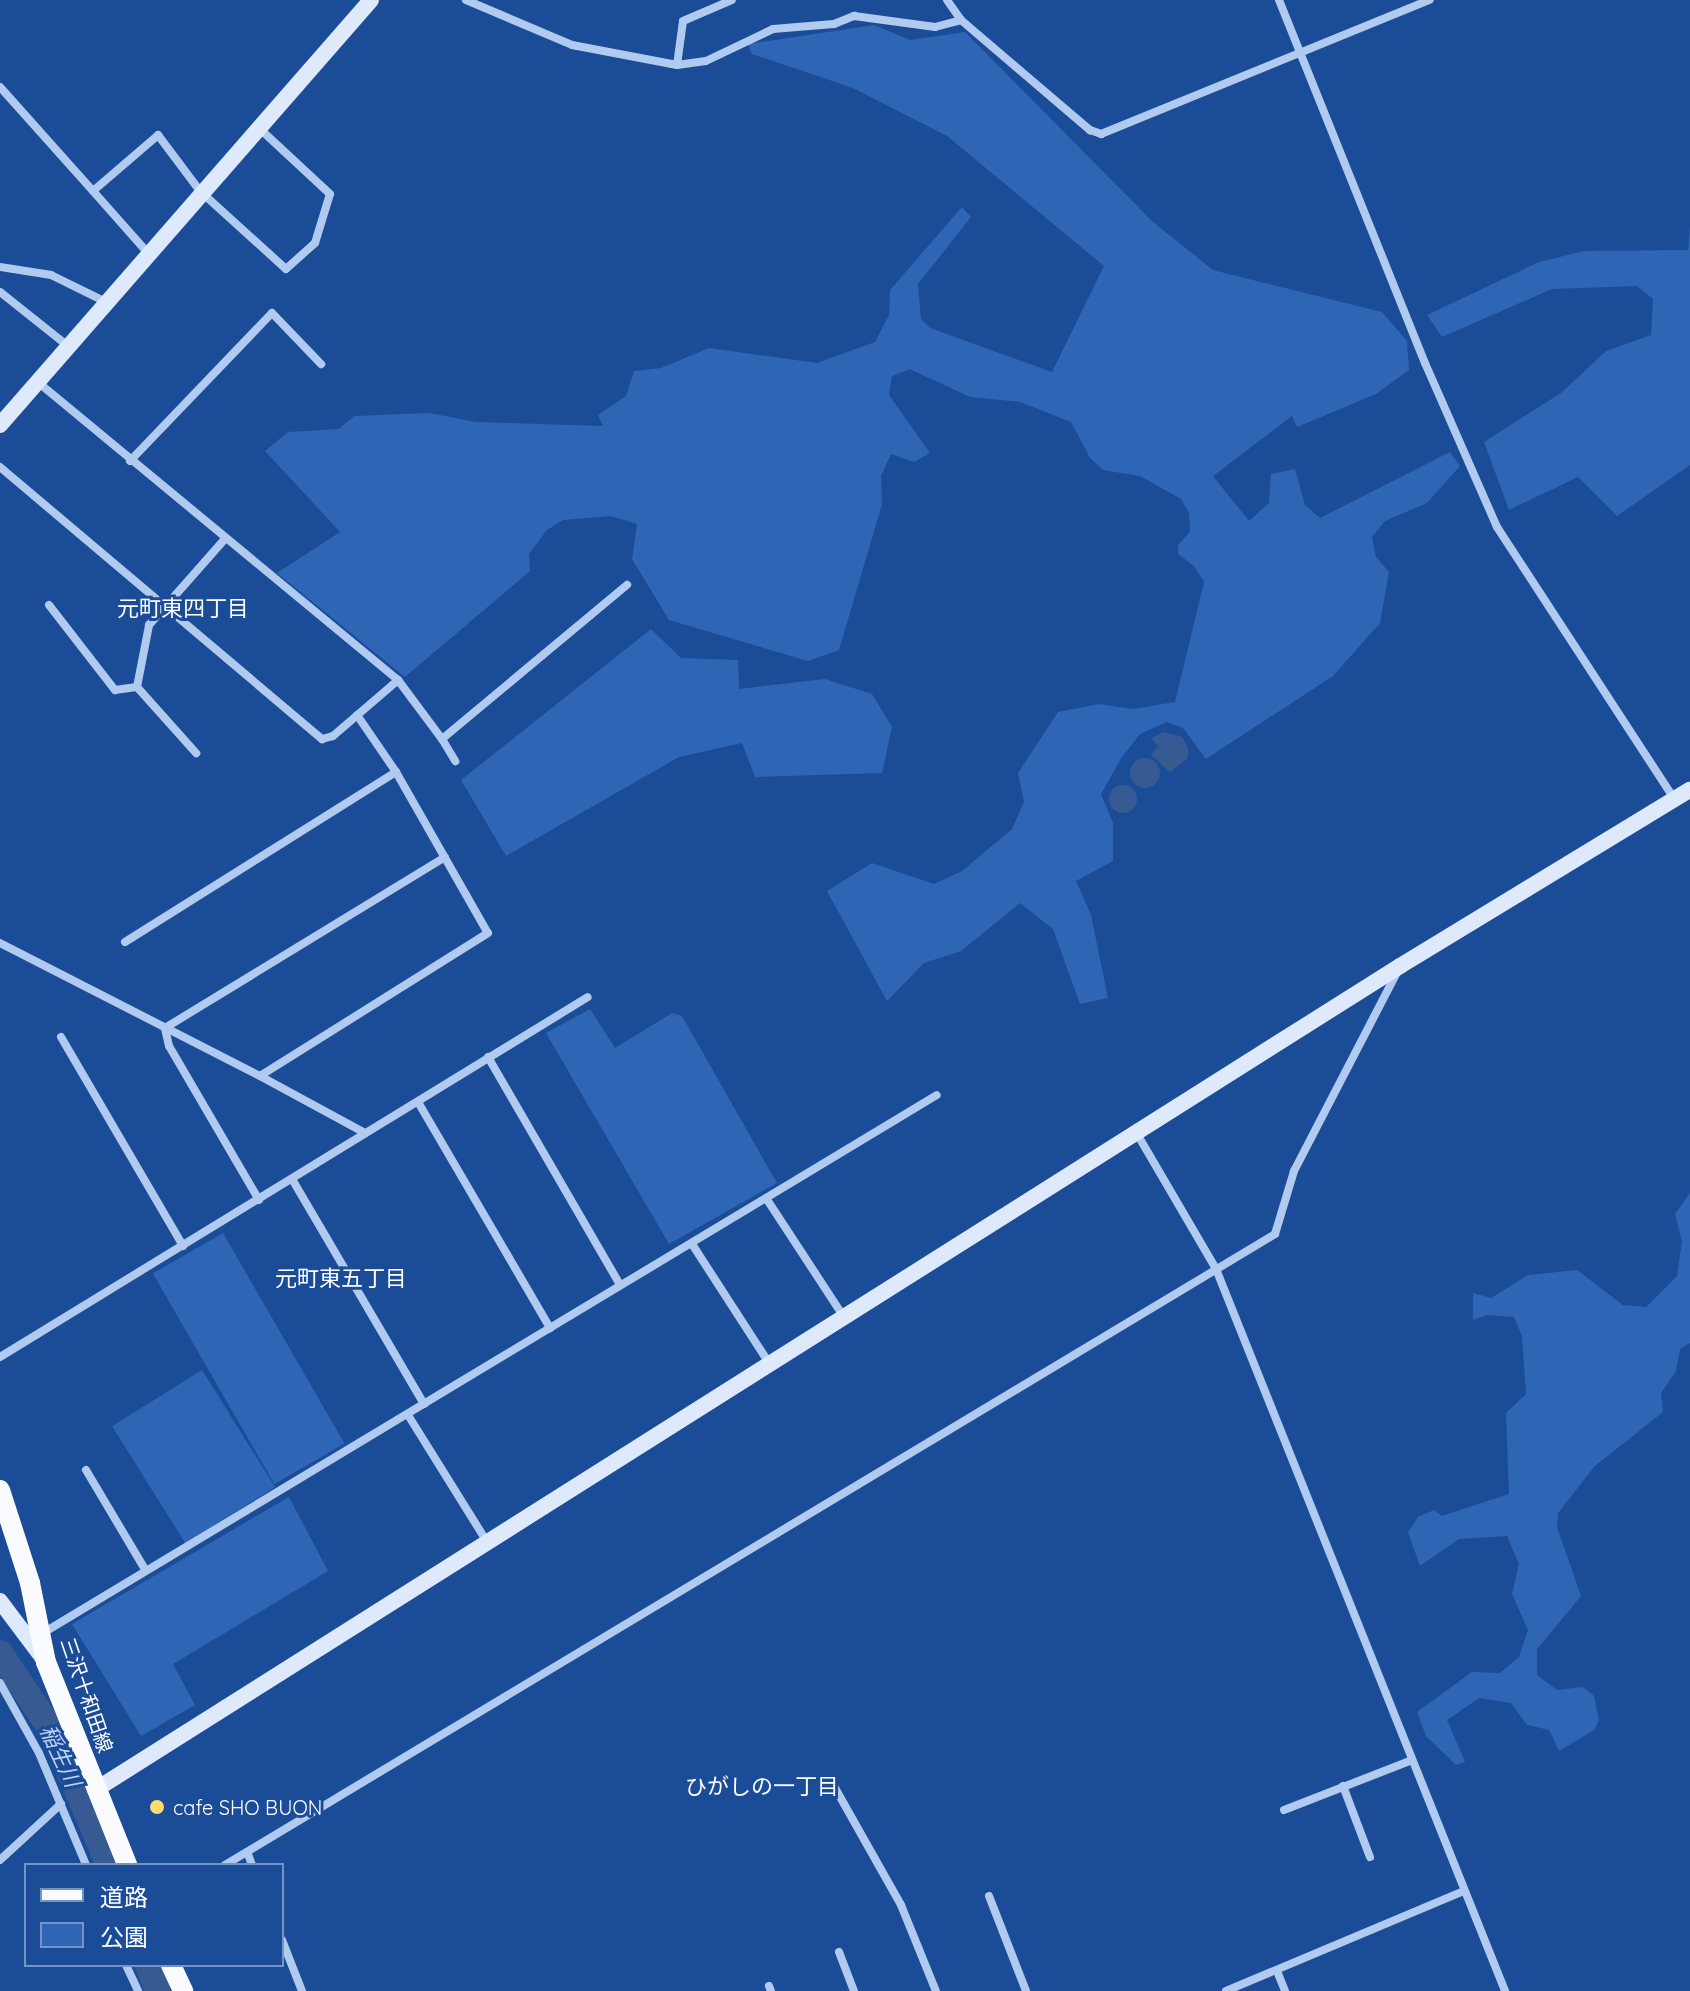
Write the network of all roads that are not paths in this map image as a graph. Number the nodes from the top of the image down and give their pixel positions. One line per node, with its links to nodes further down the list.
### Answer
1 (371, 0): 11 (street)
2 (466, 0): 9 (street)
3 (732, 0): 9 (street)
4 (947, 0): 7 (street)
5 (1279, 0): 8 (street)
6 (1430, 0): 8 (street)
7 (961, 20): 8 (street); 9 (street)
8 (1301, 53): 36 (street)
9 (677, 65)
10 (0, 87): 12 (street)
11 (258, 127): 13 (street); 13 (street)
12 (93, 191): 13 (street); 14 (street)
13 (200, 191): 14 (street)
14 (147, 252): 17 (street)
15 (0, 267): 17 (street)
16 (0, 292): 18 (street)
17 (106, 302): 18 (street)
18 (68, 346): 20 (street)
19 (321, 364): 22 (street)
20 (37, 381): 21 (street); 22 (street)
21 (0, 425)
22 (130, 461): 24 (street)
23 (0, 467): 27 (street)
24 (224, 540): 27 (street); 28 (street)
25 (627, 585): 31 (street)
26 (49, 605): 29 (street)
27 (166, 607): 29 (street); 30 (street)
28 (398, 680): 30 (street); 31 (street)
29 (137, 687): 32 (street)
30 (357, 715): 34 (street)
31 (442, 739): 33 (street)
32 (196, 753)
33 (455, 761)
34 (396, 772): 37 (street); 38 (street)
35 (1690, 790): 36 (street)
36 (1674, 800): 40 (street)
37 (445, 857): 42 (street); 45 (street)
38 (125, 942)
39 (0, 943): 42 (street)
40 (1400, 966): 48 (street); 55 (street)
41 (588, 997): 44 (street)
42 (165, 1028): 45 (street); 52 (street)
43 (61, 1037): 54 (street)
44 (488, 1057): 47 (street); 56 (street)
45 (260, 1076): 49 (street)
46 (937, 1095): 51 (street)
47 (418, 1102): 49 (street); 58 (street)
48 (1136, 1132): 55 (street); 57 (street)
49 (365, 1133): 50 (street)
50 (292, 1179): 52 (street); 61 (street)
51 (766, 1198): 53 (street); 57 (street)
52 (259, 1200): 54 (street)
53 (692, 1244): 56 (street); 60 (street)
54 (183, 1246): 59 (street)
55 (1216, 1269): 71 (street); 77 (street)
56 (620, 1285): 58 (street)
57 (844, 1317): 60 (street)
58 (550, 1328): 61 (street)
59 (0, 1357)
60 (769, 1363): 65 (street)
61 (424, 1404): 62 (street)
62 (408, 1415): 65 (street); 66 (street)
63 (86, 1470): 66 (street)
64 (0, 1490): 68 (main road, 三沢十和田線)
65 (487, 1543): 74 (street)
66 (146, 1571): 68 (street)
67 (0, 1601): 69 (street)
68 (41, 1634): 69 (main road, 三沢十和田線)
69 (46, 1662): 74 (main road, 三沢十和田線)
70 (0, 1683): 75 (street)
71 (1412, 1760): 73 (street); 84 (street)
72 (830, 1779): 95 (street)
73 (1343, 1786): 76 (street); 78 (street)
74 (95, 1790): 81 (main road, 三沢十和田線)
75 (61, 1804): 79 (street); 80 (street)
76 (1284, 1810)
77 (248, 1854): 82 (street); 83 (street)
78 (1370, 1857)
79 (0, 1860)
80 (85, 1863)
81 (126, 1863)
82 (229, 1863)
83 (251, 1863)
84 (1461, 1892): 90 (street); 99 (street)
85 (989, 1896): 96 (street)
86 (284, 1945): 93 (street)
87 (839, 1952): 94 (street)
88 (127, 1967): 91 (street)
89 (172, 1967): 92 (main road)
90 (1277, 1971): 97 (street); 98 (street)
91 (138, 1991)
92 (183, 1991)
93 (302, 1991)
94 (854, 1991)
95 (936, 1991)
96 (1026, 1991)
97 (1226, 1991)
98 (1285, 1991)
99 (1505, 1991)

